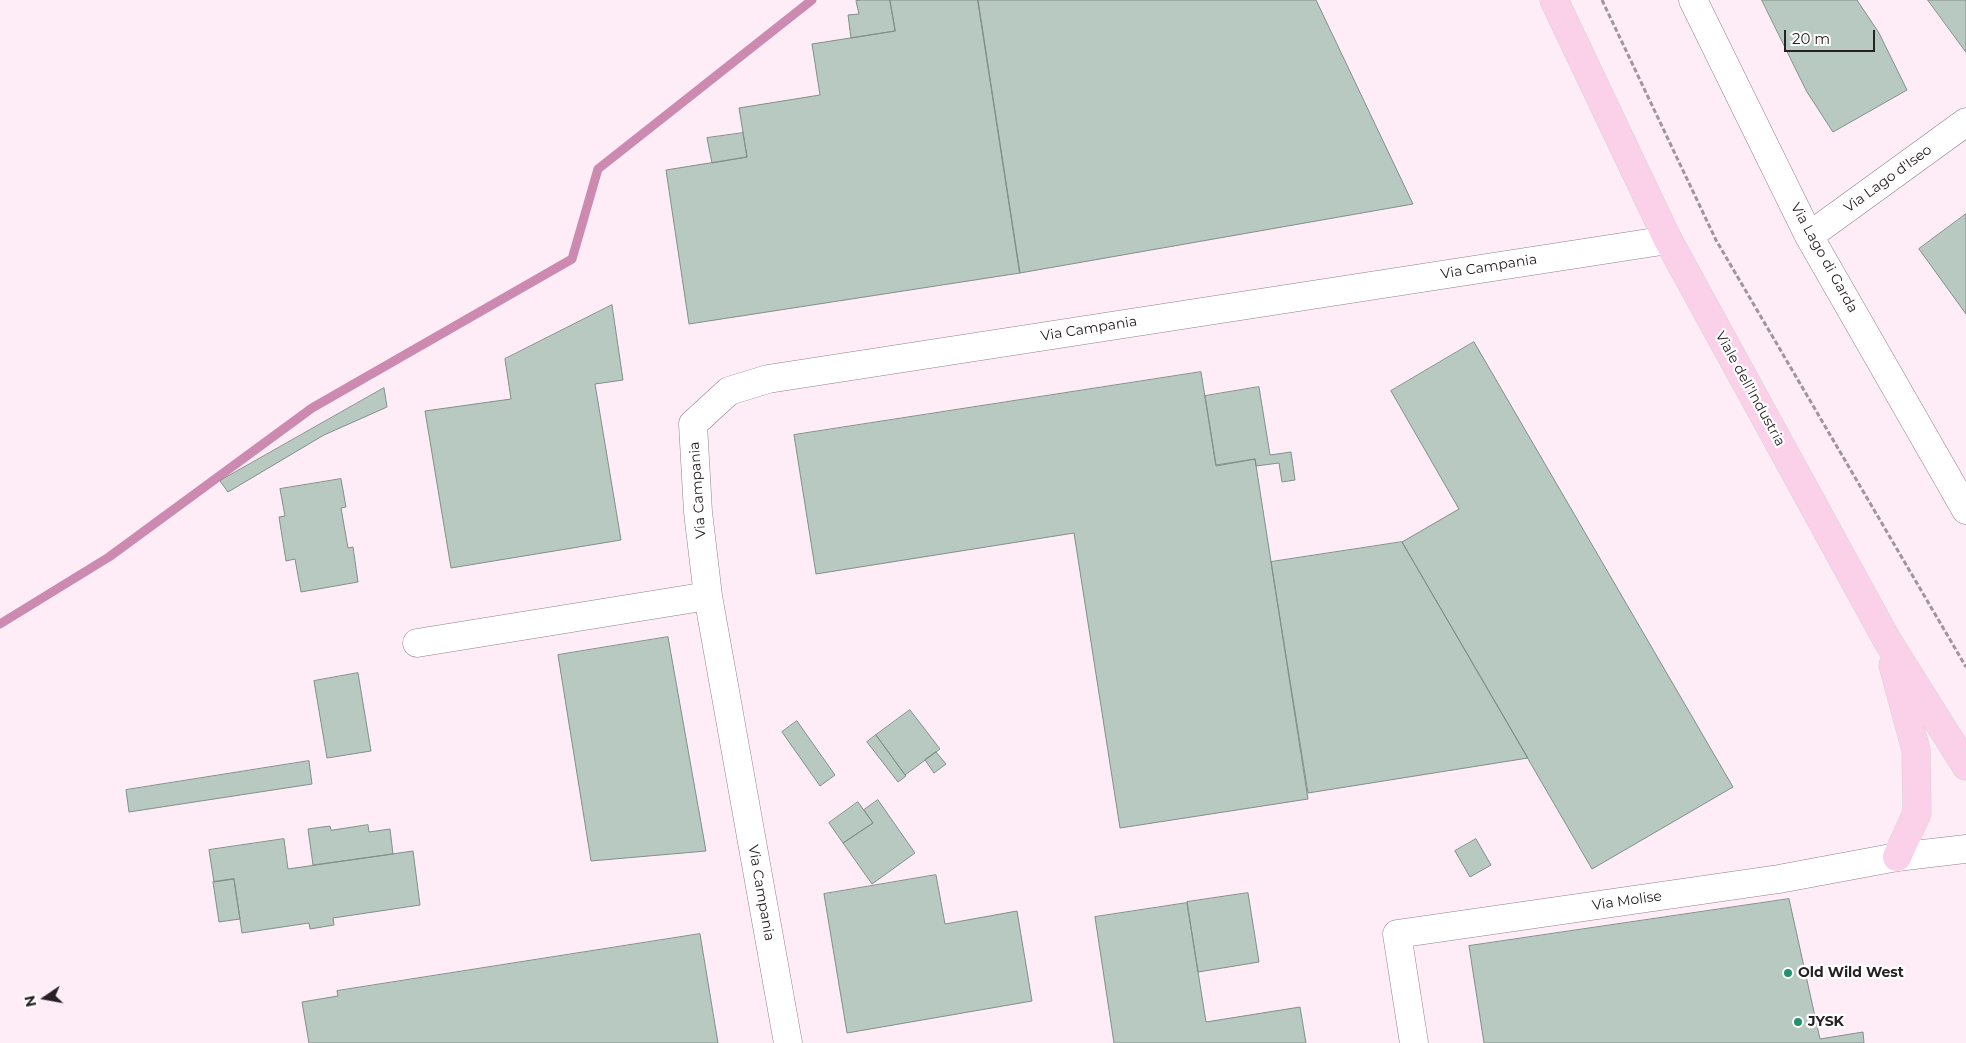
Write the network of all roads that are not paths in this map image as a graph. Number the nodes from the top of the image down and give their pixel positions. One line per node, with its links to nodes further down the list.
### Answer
1 (1554, 0): 5 (main road, Viale dell'Industria)
2 (1693, 0): 4 (street, Via Lago di Garda)
3 (1966, 122): 4 (street, Via Lago d'Iseo)
4 (1810, 236): 6 (street, Via Lago di Garda)
5 (1668, 240): 7 (street, Via Campania); 8 (main road, Viale dell'Industria)
6 (1966, 510)
7 (708, 596): 9 (street); 13 (street, Via Campania)
8 (1886, 640): 10 (main road, Viale dell'Industria); 12 (main road)
9 (417, 644)
10 (1966, 766)
11 (1966, 849): 12 (street, Via Molise)
12 (1897, 857): 14 (street, Via Molise)
13 (788, 1043)
14 (1414, 1043)

